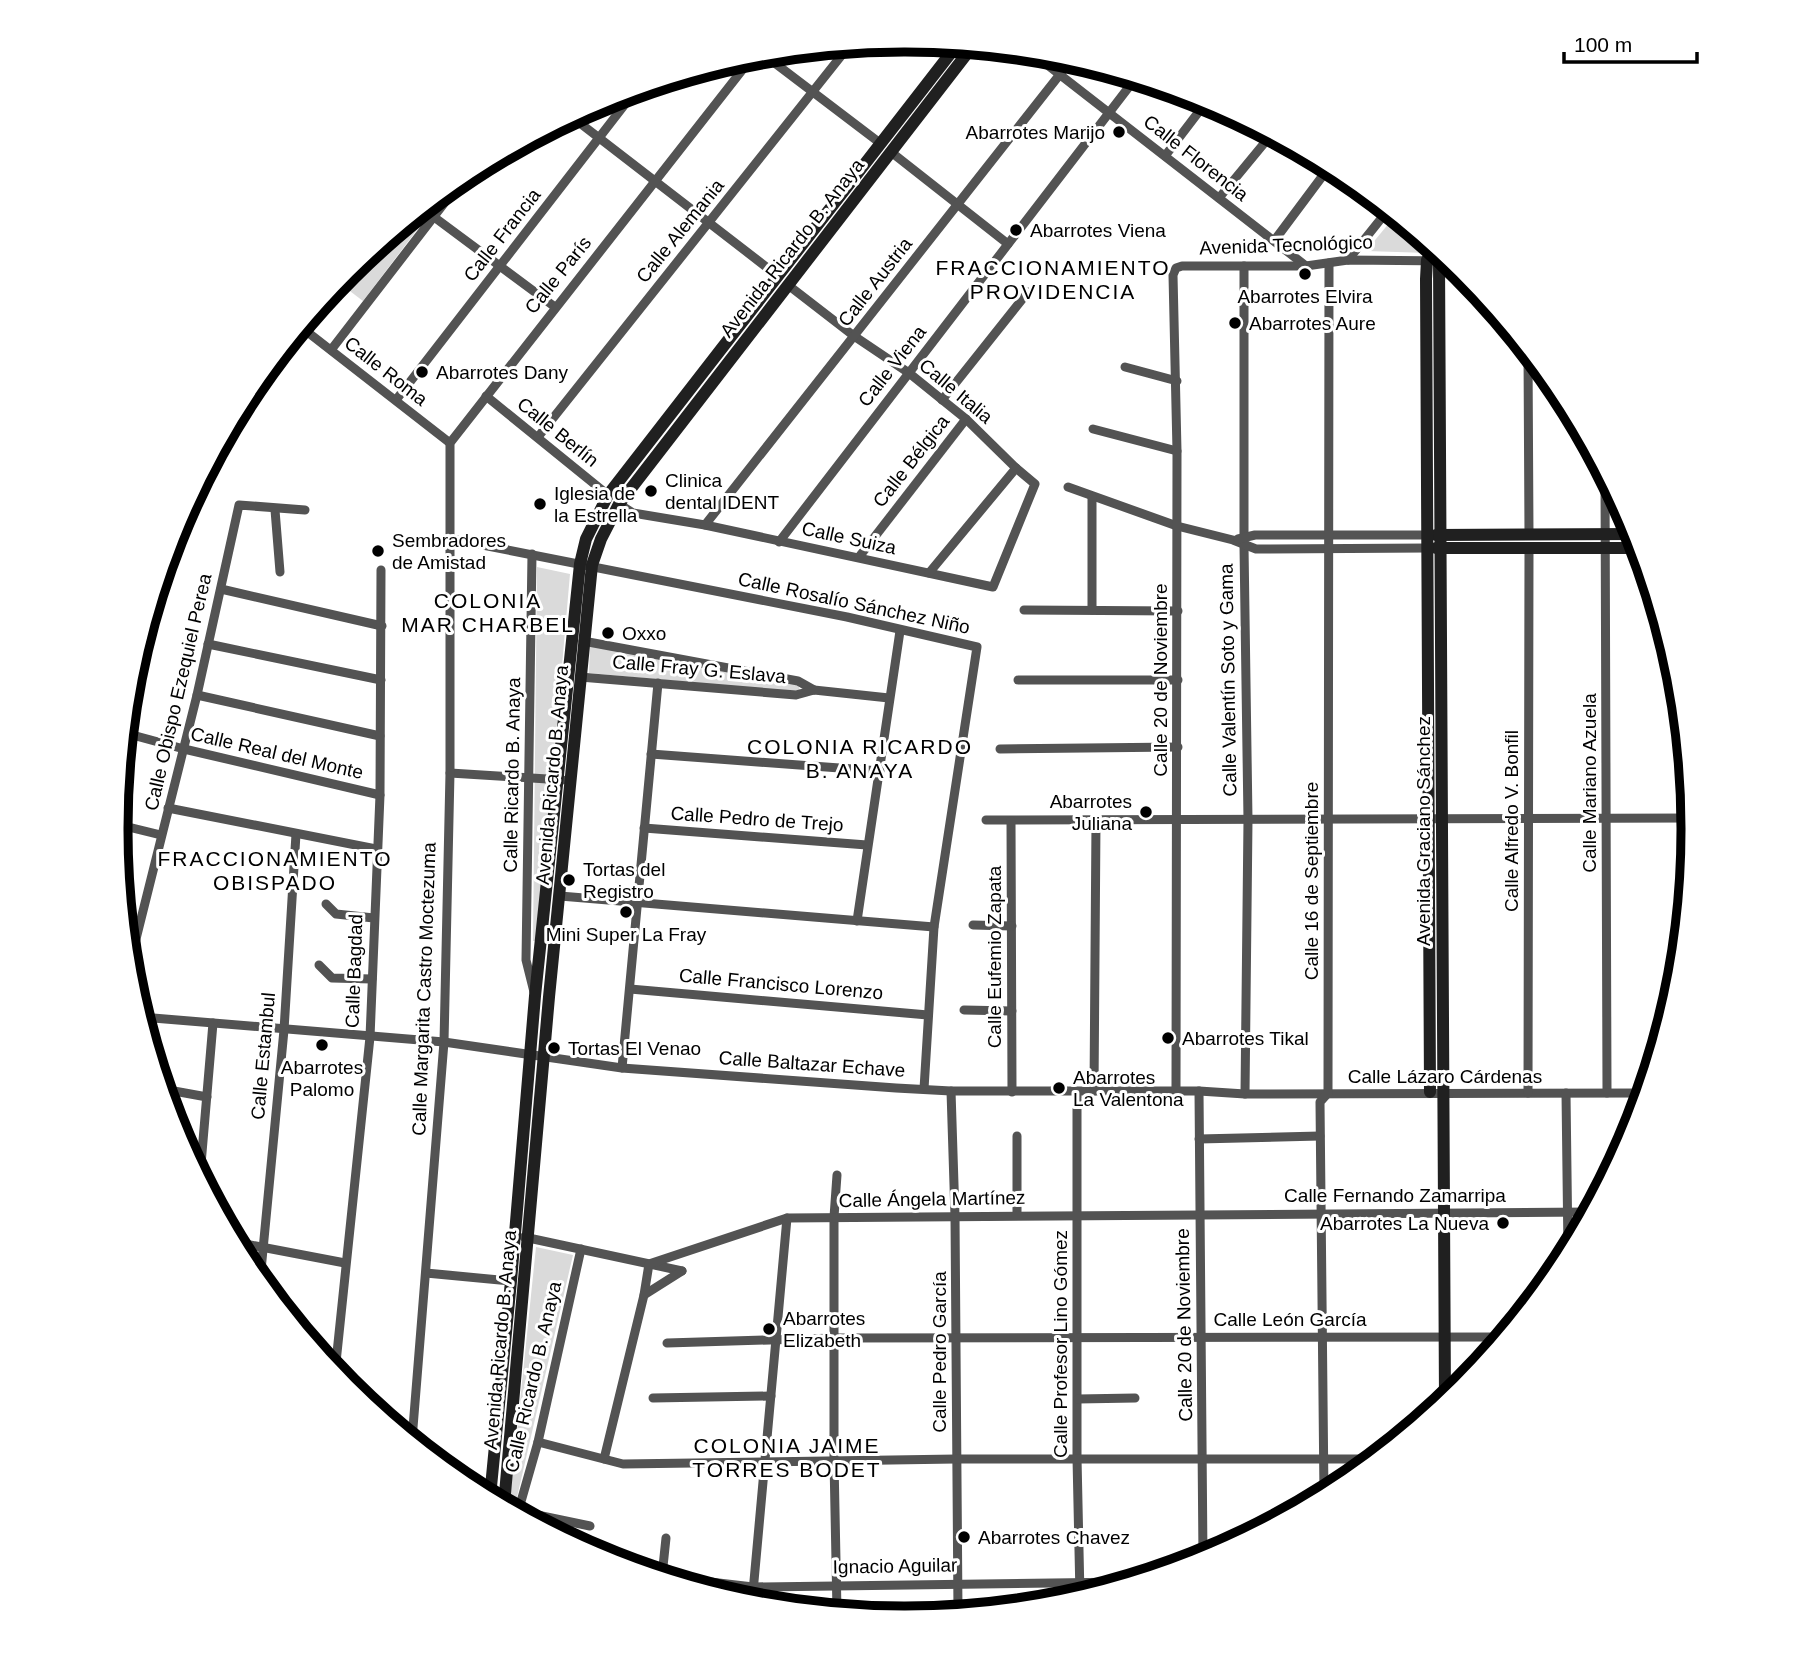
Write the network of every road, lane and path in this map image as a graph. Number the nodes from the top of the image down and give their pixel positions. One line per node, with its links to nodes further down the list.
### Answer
1 (951, 54): 17 (main road, Avenida Ricardo B. Anaya)
2 (842, 55): 10 (street, Calle Alemania)
3 (965, 55): 17 (main road, Avenida Ricardo B. Anaya)
4 (776, 63): 10 (street)
5 (1048, 66): 8 (street, Calle Florencia)
6 (743, 69): 20 (street, Calle París)
7 (1065, 69): 8 (street, Calle Austria)
8 (1060, 75): 13 (street, Calle Florencia); 23 (street, Calle Austria)
9 (1129, 86): 13 (street, Calle Viena)
10 (814, 92): 17 (street); 26 (street, Calle Alemania)
11 (624, 106): 15 (street, Calle Francia)
12 (1199, 111): 18 (street)
13 (1109, 113): 18 (street, Calle Florencia); 28 (street, Calle Viena)
14 (581, 124): 15 (street, Calle Italia)
15 (599, 138): 20 (street, Calle Italia); 36 (street, Calle Francia)
16 (1265, 142): 21 (street)
17 (885, 148): 23 (street); 38 (main road, Avenida Ricardo B. Anaya)
18 (1165, 156): 21 (street, Calle Florencia)
19 (1323, 175): 27 (street)
20 (656, 182): 26 (street, Calle Italia); 40 (street, Calle París)
21 (1219, 198): 27 (street, Calle Florencia)
22 (445, 204): 24 (street)
23 (957, 205): 28 (street); 44 (street, Calle Austria)
24 (434, 217): 36 (street); 45 (street)
25 (1382, 217): 30 (street)
26 (708, 223): 38 (street, Calle Italia); 57 (street, Calle Alemania)
27 (1274, 241): 35 (street, Calle Florencia)
28 (1008, 244): 48 (street, Calle Viena)
29 (1428, 256): 30 (street, Avenida Tecnológico)
30 (1348, 260): 31 (street, Avenida Tecnológico)
31 (1329, 263): 35 (street, Avenida Tecnológico); 72 (street, Calle 16 de Septiembre)
32 (1437, 265): 53 (main road, Avenida Graciano Sánchez)
33 (1438, 265): 54 (main road, Avenida Graciano Sánchez)
34 (1244, 266): 35 (street, Avenida Tecnológico); 37 (street, Avenida Tecnológico); 74 (street, Calle Valentín Soto y Gama)
35 (1306, 266)
36 (500, 267): 40 (street); 51 (street, Calle Francia)
37 (1176, 268): 49 (street, Calle 20 de Noviembre)
38 (783, 281): 41 (main road, Avenida Ricardo B. Anaya); 43 (main road, Avenida Ricardo B. Anaya); 44 (street, Calle Italia)
39 (1028, 292): 52 (street)
40 (555, 307): 50 (street, Calle París)
41 (737, 328): 43 (main road); 62 (main road, Avenida Ricardo B. Anaya)
42 (308, 332): 45 (street, Calle Roma)
43 (748, 336): 65 (main road, Avenida Ricardo B. Anaya)
44 (854, 336): 48 (street, Calle Italia); 68 (street, Calle Austria)
45 (331, 350): 51 (street, Calle Roma)
46 (1125, 366): 49 (street)
47 (1528, 366): 76 (street, Calle Alfredo V. Bonfil)
48 (909, 373): 52 (street, Calle Italia); 77 (street, Calle Viena)
49 (1177, 381): 59 (street, Calle 20 de Noviembre)
50 (486, 396): 57 (street, Calle Berlín); 58 (street, Calle París)
51 (396, 400): 58 (street, Calle Roma)
52 (943, 400): 55 (street, Calle Italia)
53 (1426, 403): 54 (main road); 75 (main road, Avenida Graciano Sánchez)
54 (1441, 403): 75 (main road, Avenida Graciano Sánchez)
55 (966, 419): 60 (street, Calle Italia); 82 (street, Calle Bélgica)
56 (1093, 429): 59 (street)
57 (538, 437): 62 (street, Calle Berlín)
58 (450, 443): 73 (street)
59 (1177, 451): 69 (street, Calle 20 de Noviembre)
60 (1016, 468): 86 (street); 87 (street, Calle Italia)
61 (1068, 487): 64 (street)
62 (608, 495): 83 (main road, Avenida Ricardo B. Anaya)
63 (1605, 495): 70 (street, Calle Mariano Azuela)
64 (1091, 497): 69 (street); 90 (street)
65 (619, 504): 68 (street, Calle Suiza); 83 (main road, Avenida Ricardo B. Anaya)
66 (275, 510): 67 (street); 85 (street); 88 (street, Calle Obispo Ezequiel Perea)
67 (305, 510)
68 (705, 525): 77 (street, Calle Suiza)
69 (1177, 526): 74 (street); 91 (street, Calle 20 de Noviembre)
70 (1605, 534): 71 (main road); 76 (main road); 78 (street, Calle Mariano Azuela)
71 (1623, 534)
72 (1329, 535): 74 (street); 75 (street); 80 (street, Calle 16 de Septiembre)
73 (452, 539): 81 (street, Calle Rosalío Sánchez Niño); 111 (street, Calle Margarita Castro Moctezuma)
74 (1244, 541): 80 (street); 123 (street, Calle Valentín Soto y Gama)
75 (1435, 541): 76 (main road); 80 (street); 120 (main road, Avenida Graciano Sánchez)
76 (1529, 541): 78 (main road); 116 (street, Calle Alfredo V. Bonfil)
77 (779, 542): 82 (street, Calle Suiza)
78 (1605, 548): 79 (main road); 117 (street, Calle Mariano Azuela)
79 (1628, 548)
80 (1329, 549): 119 (street, Calle 16 de Septiembre)
81 (532, 554): 83 (street, Calle Rosalío Sánchez Niño); 112 (street, Calle Ricardo B. Anaya)
82 (859, 557): 86 (street, Calle Suiza)
83 (586, 565): 93 (street, Calle Rosalío Sánchez Niño); 94 (main road, Avenida Ricardo B. Anaya); 113 (main road, Avenida Ricardo B. Anaya)
84 (381, 570): 92 (street, Calle Bagdad)
85 (280, 572)
86 (929, 573): 87 (street, Calle Suiza)
87 (993, 587)
88 (220, 589): 92 (street); 95 (street, Calle Obispo Ezequiel Perea)
89 (1024, 610): 90 (street)
90 (1092, 610): 91 (street)
91 (1178, 611): 99 (street, Calle 20 de Noviembre)
92 (382, 626): 97 (street, Calle Bagdad)
93 (900, 631): 103 (street); 139 (street, Calle Rosalío Sánchez Niño)
94 (583, 641): 96 (main road, Avenida Ricardo B. Anaya); 101 (street, Calle Fray G. Eslava)
95 (208, 644): 97 (street); 102 (street, Calle Obispo Ezequiel Perea)
96 (580, 677): 100 (street, Calle Fray G. Eslava); 113 (main road, Avenida Ricardo B. Anaya)
97 (381, 680): 105 (street, Calle Bagdad)
98 (1018, 680): 99 (street)
99 (1178, 680): 106 (street, Calle 20 de Noviembre)
100 (658, 683): 101 (street, Calle Fray G. Eslava); 109 (street)
101 (814, 690): 103 (street, Calle Fray G. Eslava)
102 (197, 695): 105 (street); 108 (street, Calle Obispo Ezequiel Perea)
103 (889, 698): 110 (street)
104 (134, 735): 108 (street, Calle Real del Monte)
105 (380, 736): 114 (street, Calle Bagdad)
106 (1178, 747): 107 (street); 122 (street, Calle 20 de Noviembre)
107 (1000, 749)
108 (184, 750): 114 (street, Calle Real del Monte); 115 (street, Calle Obispo Ezequiel Perea)
109 (651, 754): 110 (street); 127 (street)
110 (880, 771): 130 (street)
111 (450, 773): 112 (street); 152 (street, Calle Margarita Castro Moctezuma)
112 (530, 778): 113 (street); 144 (street, Calle Ricardo B. Anaya)
113 (565, 780): 132 (main road, Avenida Ricardo B. Anaya); 144 (main road, Avenida Ricardo B. Anaya)
114 (380, 795): 131 (street, Calle Bagdad)
115 (168, 808): 128 (street); 129 (street, Calle Obispo Ezequiel Perea)
116 (1528, 818): 117 (street); 120 (street); 166 (street, Calle Alfredo V. Bonfil)
117 (1606, 818): 118 (street); 168 (street, Calle Mariano Azuela)
118 (1681, 818)
119 (1329, 819): 120 (street); 123 (street); 165 (street, Calle 16 de Septiembre)
120 (1435, 819): 163 (main road, Avenida Graciano Sánchez); 164 (main road, Avenida Graciano Sánchez)
121 (986, 820): 124 (street)
122 (1178, 820): 123 (street); 125 (street); 160 (street, Calle 20 de Noviembre)
123 (1248, 820): 170 (street, Calle Valentín Soto y Gama)
124 (1011, 821): 125 (street); 138 (street, Calle Eufemio Zapata)
125 (1096, 821): 159 (street)
126 (128, 827): 129 (street)
127 (645, 828): 130 (street, Calle Pedro de Trejo); 133 (street)
128 (296, 834): 131 (street); 150 (street, Calle Estambul)
129 (161, 835): 140 (street, Calle Obispo Ezequiel Perea)
130 (867, 845): 136 (street)
131 (376, 849): 135 (street, Calle Bagdad)
132 (560, 896): 133 (street); 153 (main road, Avenida Ricardo B. Anaya)
133 (638, 903): 136 (street); 143 (street)
134 (326, 904): 135 (street)
135 (374, 918): 142 (street, Calle Bagdad)
136 (857, 921): 139 (street)
137 (973, 925): 138 (street)
138 (1012, 926): 146 (street, Calle Eufemio Zapata)
139 (934, 927): 147 (street, Calle Rosalío Sánchez Niño)
140 (136, 937)
141 (318, 965): 142 (street)
142 (372, 979): 151 (street, Calle Bagdad)
143 (630, 989): 147 (street, Calle Francisco Lorenzo); 154 (street)
144 (535, 996): 153 (main road, Avenida Ricardo B. Anaya)
145 (964, 1010): 146 (street)
146 (1012, 1011): 162 (street, Calle Eufemio Zapata)
147 (928, 1015): 155 (street, Calle Rosalío Sánchez Niño)
148 (151, 1018): 149 (street, Calle Baltazar Echave)
149 (213, 1023): 150 (street, Calle Baltazar Echave); 171 (street)
150 (284, 1030): 151 (street, Calle Baltazar Echave); 190 (street, Calle Estambul)
151 (370, 1037): 152 (street, Calle Baltazar Echave); 192 (street, Calle Bagdad)
152 (444, 1042): 153 (street, Calle Baltazar Echave); 195 (street, Calle Margarita Castro Moctezuma)
153 (537, 1054): 154 (street, Calle Baltazar Echave); 188 (main road, Avenida Ricardo B. Anaya)
154 (622, 1068): 155 (street, Calle Baltazar Echave)
155 (924, 1089): 157 (street, Calle Baltazar Echave)
156 (174, 1091): 171 (street)
157 (951, 1091): 162 (street, Calle Baltazar Echave); 184 (street, Calle Pedro García)
158 (1077, 1091): 159 (street, Calle Baltazar Echave); 162 (street, Calle Baltazar Echave); 182 (street, Calle Profesor Lino Gómez)
159 (1094, 1091): 160 (street, Calle Lázaro Cárdenas)
160 (1176, 1091): 161 (street, Calle Lázaro Cárdenas)
161 (1199, 1091): 170 (street, Calle Lázaro Cárdenas); 174 (street, Calle 20 de Noviembre)
162 (1012, 1092)
163 (1430, 1092): 164 (street, Calle Lázaro Cárdenas); 165 (street, Calle Lázaro Cárdenas)
164 (1444, 1092): 166 (street, Calle Lázaro Cárdenas); 181 (main road, Avenida Graciano Sánchez)
165 (1328, 1093): 170 (street, Calle Lázaro Cárdenas); 173 (street, Calle 16 de Septiembre)
166 (1528, 1093): 167 (street, Calle Lázaro Cárdenas)
167 (1566, 1093): 168 (street, Calle Lázaro Cárdenas); 177 (street)
168 (1607, 1093): 169 (street, Calle Lázaro Cárdenas)
169 (1635, 1093)
170 (1245, 1094)
171 (207, 1097): 175 (street)
172 (1017, 1136): 183 (street)
173 (1320, 1136): 174 (street); 180 (street, Calle 16 de Septiembre)
174 (1199, 1139): 179 (street, Calle 20 de Noviembre)
175 (199, 1152)
176 (837, 1175): 185 (street)
177 (1567, 1212): 178 (street, Calle Fernando Zamarripa); 181 (street, Calle Fernando Zamarripa); 187 (street)
178 (1580, 1212)
179 (1200, 1213): 180 (street, Calle Fernando Zamarripa); 182 (street, Calle Fernando Zamarripa); 199 (street, Calle 20 de Noviembre)
180 (1320, 1213): 181 (street, Calle Fernando Zamarripa); 200 (street, Calle 16 de Septiembre)
181 (1442, 1213): 201 (main road, Avenida Graciano Sánchez)
182 (1077, 1214): 183 (street, Calle Ángela Martínez); 198 (street, Calle Profesor Lino Gómez)
183 (1017, 1215): 184 (street, Calle Ángela Martínez)
184 (955, 1216): 185 (street, Calle Ángela Martínez); 203 (street, Calle Pedro García)
185 (834, 1217): 186 (street, Calle Ángela Martínez); 202 (street)
186 (787, 1218): 194 (street, Calle Ángela Martínez); 205 (street)
187 (1567, 1232)
188 (522, 1237): 191 (street); 196 (main road, Avenida Ricardo B. Anaya); 225 (main road, Avenida Ricardo B. Anaya)
189 (249, 1245): 190 (street)
190 (263, 1247): 192 (street); 193 (street, Calle Estambul)
191 (581, 1249): 194 (street); 214 (street, Calle Ricardo B. Anaya)
192 (345, 1263): 207 (street, Calle Bagdad)
193 (262, 1264)
194 (649, 1264): 197 (street); 197 (street)
195 (426, 1273): 196 (street); 213 (street, Calle Margarita Castro Moctezuma)
196 (511, 1281): 224 (main road, Avenida Ricardo B. Anaya)
197 (644, 1295): 216 (street)
198 (1078, 1336): 199 (street, Calle León García); 203 (street, Calle León García); 212 (street, Calle Profesor Lino Gómez)
199 (1201, 1337): 200 (street, Calle León García); 220 (street, Calle 20 de Noviembre)
200 (1322, 1337): 201 (street, Calle León García); 218 (street, Calle 16 de Septiembre)
201 (1444, 1337): 204 (street, Calle León García); 208 (main road, Avenida Graciano Sánchez)
202 (835, 1338): 203 (street, Calle León García); 205 (street, Calle León García); 221 (street)
203 (956, 1338): 217 (street, Calle Pedro García)
204 (1491, 1338)
205 (776, 1340): 206 (street, Calle León García); 209 (street)
206 (667, 1343)
207 (336, 1358)
208 (1445, 1386)
209 (771, 1396): 210 (street); 222 (street)
210 (653, 1398)
211 (1135, 1398): 212 (street)
212 (1078, 1399): 215 (street, Calle Profesor Lino Gómez)
213 (413, 1429)
214 (538, 1442): 216 (street); 226 (street, Calle Ricardo B. Anaya)
215 (1077, 1458): 217 (street); 220 (street); 232 (street, Calle Profesor Lino Gómez)
216 (604, 1459): 222 (street)
217 (956, 1459): 221 (street); 235 (street, Calle Pedro García)
218 (1323, 1459): 219 (street); 220 (street); 223 (street, Calle 16 de Septiembre)
219 (1358, 1459)
220 (1202, 1460): 230 (street, Calle 20 de Noviembre)
221 (834, 1461): 222 (street); 236 (street)
222 (765, 1462): 238 (street)
223 (1324, 1482)
224 (491, 1486)
225 (505, 1494)
226 (520, 1503)
227 (547, 1518): 228 (street)
228 (590, 1526)
229 (666, 1538): 231 (street)
230 (1203, 1546)
231 (665, 1567)
232 (1080, 1582): 233 (street, Ignacio Aguilar); 235 (street, Ignacio Aguilar); 237 (street, Calle Profesor Lino Gómez)
233 (1093, 1582)
234 (720, 1583): 238 (street, Ignacio Aguilar)
235 (957, 1583): 236 (street, Ignacio Aguilar); 241 (street, Calle Pedro García)
236 (836, 1584): 238 (street, Ignacio Aguilar); 240 (street)
237 (1080, 1585)
238 (753, 1587): 239 (street)
239 (753, 1591)
240 (837, 1602)
241 (958, 1604)

